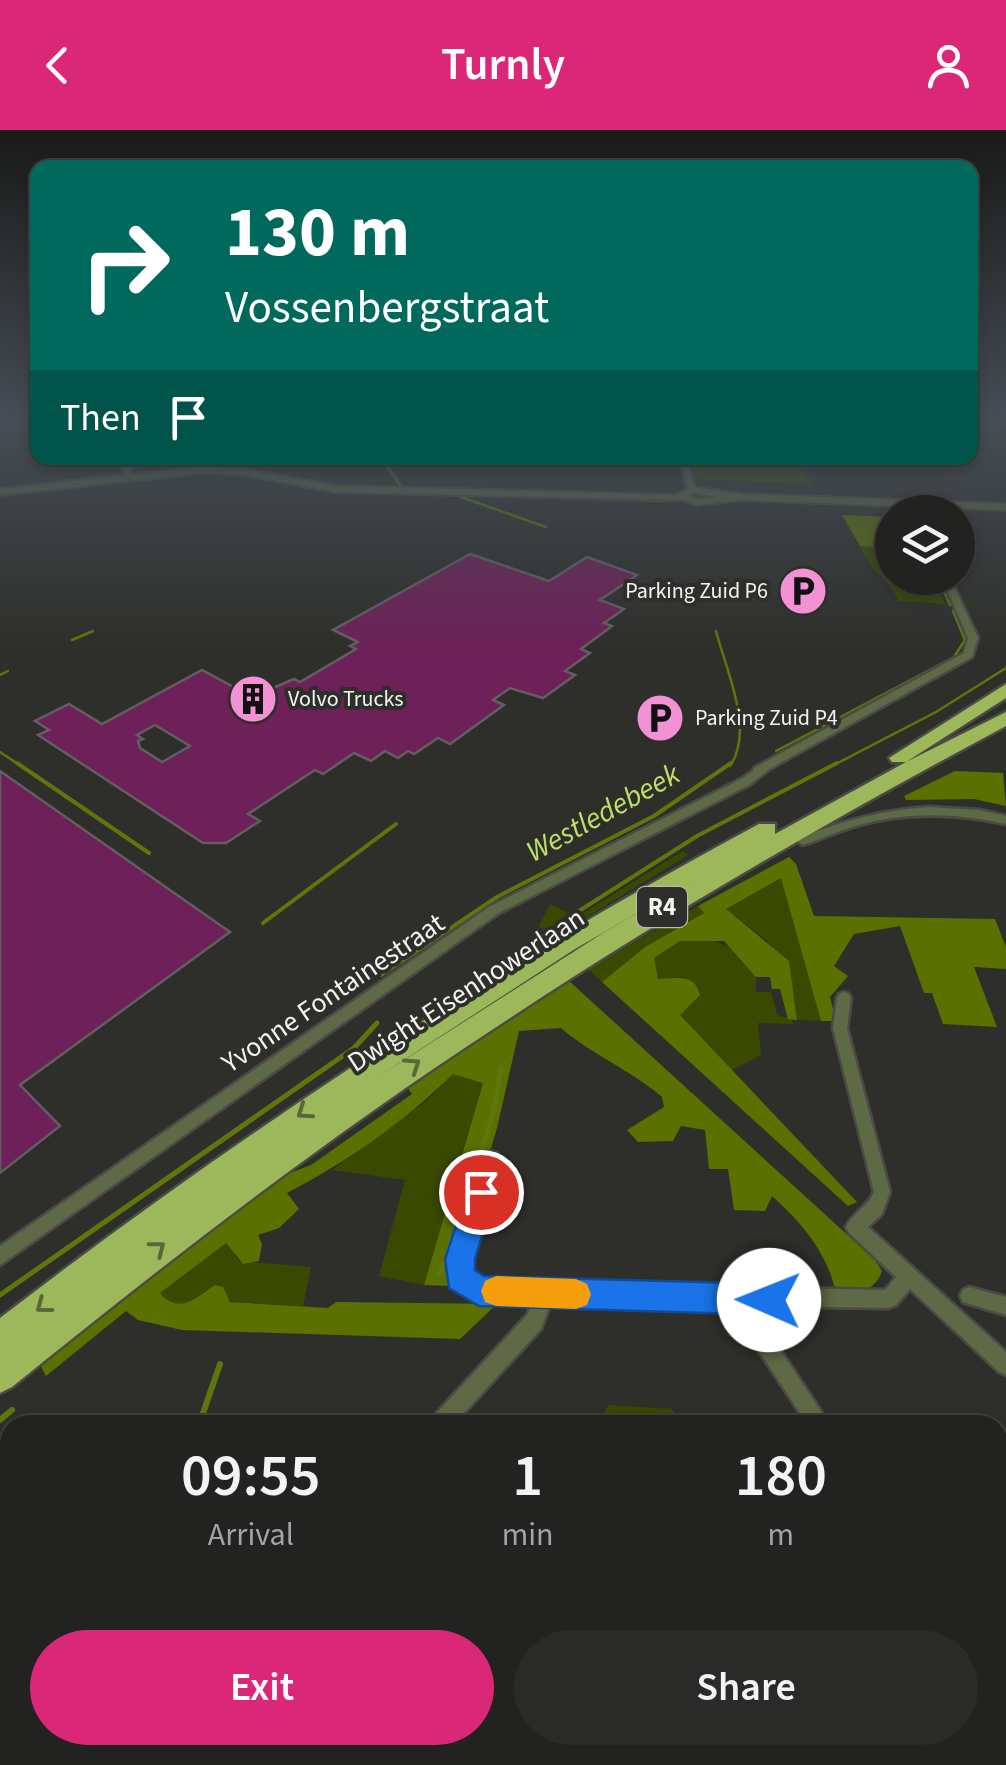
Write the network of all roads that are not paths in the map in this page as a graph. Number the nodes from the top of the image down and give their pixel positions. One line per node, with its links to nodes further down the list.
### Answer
1 (610, 495): 2 (street)
2 (660, 495)
3 (699, 495): 4 (street)
4 (875, 506)
5 (975, 507): 6 (street)
6 (1006, 507)
7 (954, 595): 16 (street, Yvonne Fontainestraat)
8 (1006, 690): 11 (highway)
9 (1006, 703): 11 (highway, Dwight Eisenhowerlaan / R4)
10 (1006, 718): 24 (highway, Dwight Eisenhowerlaan / R4, one-way to 10)
11 (899, 758): 22 (highway, Dwight Eisenhowerlaan / R4, one-way to 22)
12 (1006, 820): 13 (street)
13 (803, 841)
14 (844, 998): 17 (street)
15 (491, 1158): 18 (street)
16 (0, 1256)
17 (908, 1277): 20 (street); 23 (street)
18 (545, 1295): 20 (street); 25 (street)
19 (969, 1296): 21 (street)
20 (735, 1299): 26 (street)
21 (1006, 1306)
22 (0, 1340)
23 (1006, 1365)
24 (0, 1374)
25 (448, 1415)
26 (813, 1415)

